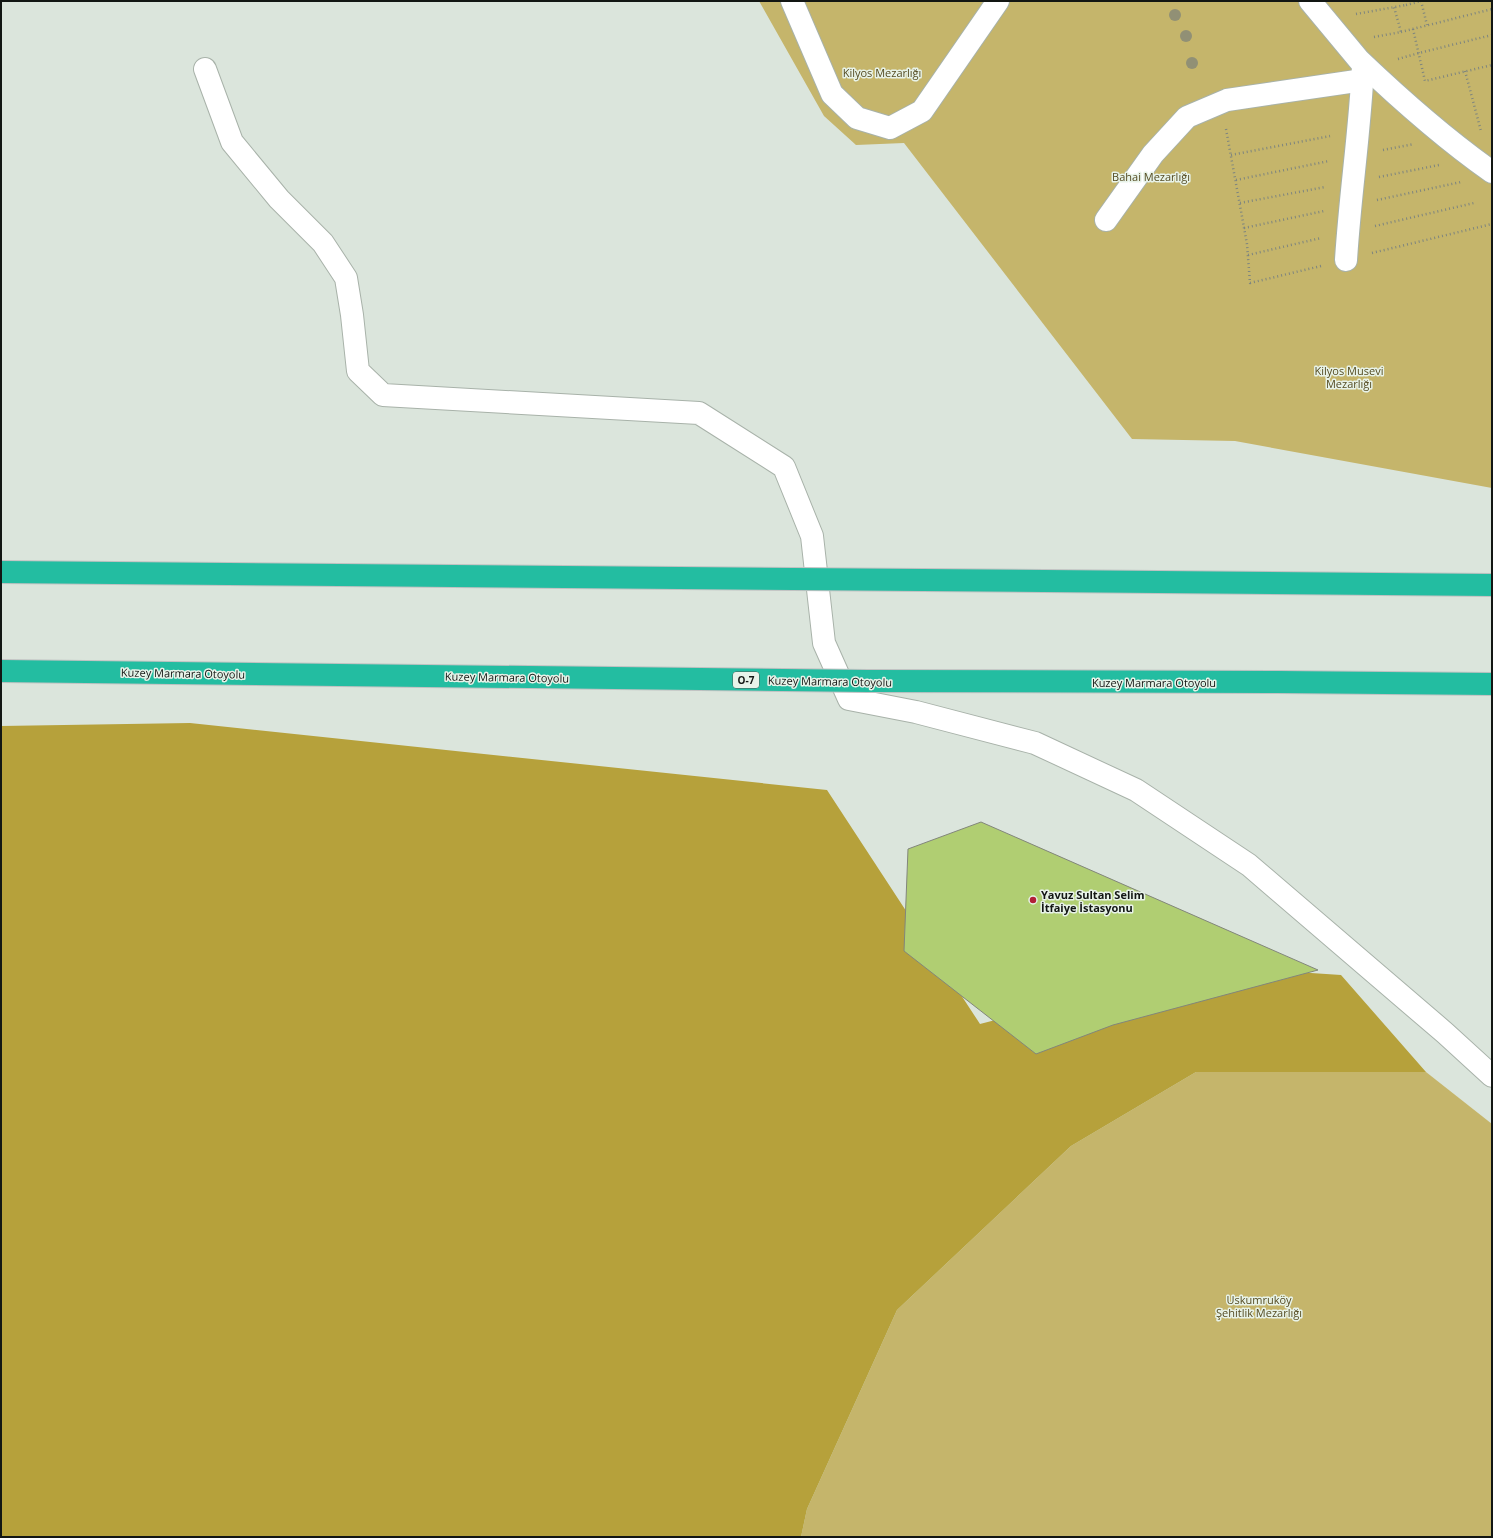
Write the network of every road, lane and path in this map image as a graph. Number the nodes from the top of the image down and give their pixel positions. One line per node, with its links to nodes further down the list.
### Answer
1 (792, 1): 2 (lane)
2 (998, 1)
3 (1310, 1): 9 (lane)
4 (1406, 1): 6 (path)
5 (1421, 1): 6 (path); 10 (path)
6 (1406, 5): 7 (path)
7 (1394, 7): 9 (path); 12 (path)
8 (1492, 9): 10 (path)
9 (1326, 20): 14 (lane)
10 (1427, 25): 11 (path)
11 (1413, 29): 12 (path); 15 (path)
12 (1401, 32): 14 (path)
13 (1492, 35): 15 (path)
14 (1345, 43): 18 (lane)
15 (1418, 53): 18 (path); 19 (path)
16 (1492, 65): 19 (path)
17 (205, 69): 32 (lane)
18 (1365, 71): 21 (lane); 24 (lane); 25 (lane)
19 (1465, 71): 22 (path)
20 (1226, 127): 23 (path)
21 (1357, 131): 23 (path); 27 (lane)
22 (1482, 134)
23 (1231, 155): 27 (path)
24 (1492, 172)
25 (1106, 220)
26 (1492, 224): 27 (path)
27 (1346, 260)
28 (1, 572): 29 (highway, bridge)
29 (1492, 586)
30 (1, 671): 31 (highway, Kuzey Marmara Otoyolu / O-7, bridge)
31 (1492, 684)
32 (1492, 1076)

